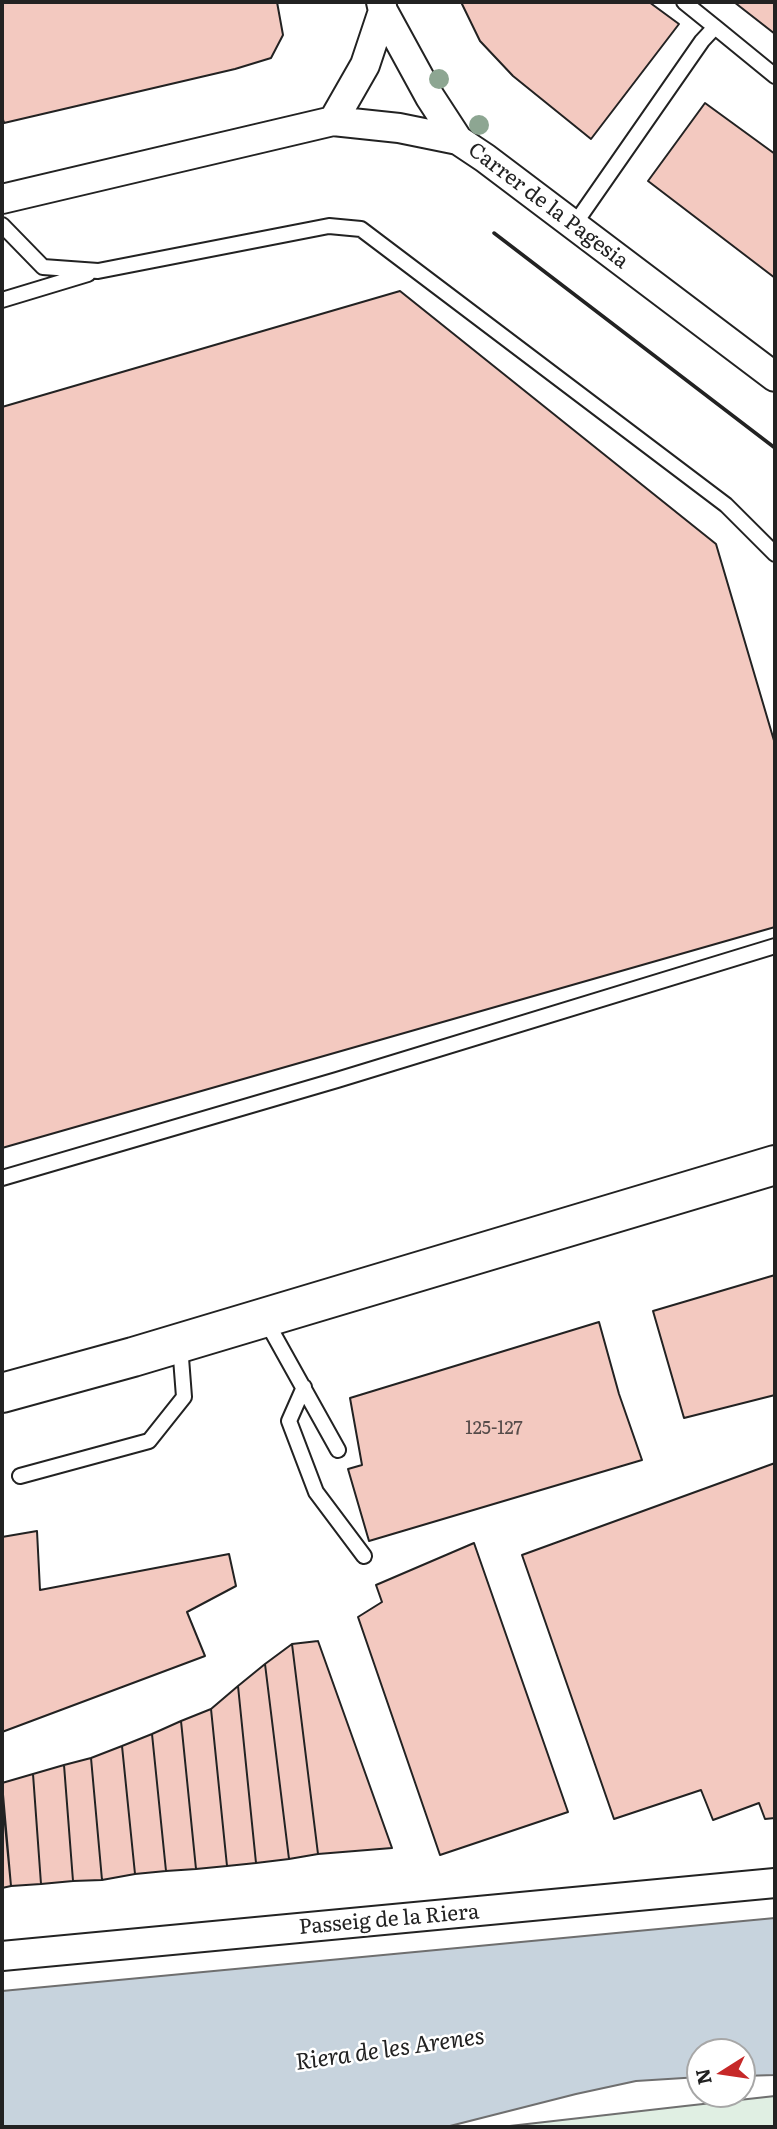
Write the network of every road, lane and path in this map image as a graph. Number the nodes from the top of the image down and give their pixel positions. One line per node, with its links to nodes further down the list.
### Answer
1 (684, 2): 3 (lane)
2 (382, 6): 5 (street); 6 (street)
3 (715, 27): 4 (lane); 9 (lane)
4 (775, 76)
5 (333, 121): 6 (street, Carrer de la Pagesia); 7 (street, Carrer de la Pagesia)
6 (458, 140): 9 (street, Carrer de la Pagesia)
7 (2, 199)
8 (2, 225): 10 (lane)
9 (574, 225): 12 (street, Carrer de la Pagesia)
10 (99, 271): 11 (lane); 13 (lane)
11 (2, 300)
12 (775, 377)
13 (775, 554)
14 (775, 946): 16 (lane)
15 (775, 1165): 17 (main road)
16 (2, 1178)
17 (264, 1318): 18 (main road); 19 (lane)
18 (179, 1343): 20 (main road); 22 (lane)
19 (304, 1387): 21 (lane); 23 (lane)
20 (2, 1393)
21 (338, 1450)
22 (20, 1476)
23 (364, 1556)
24 (775, 1883): 25 (street, Passeig de la Riera)
25 (2, 1956)

